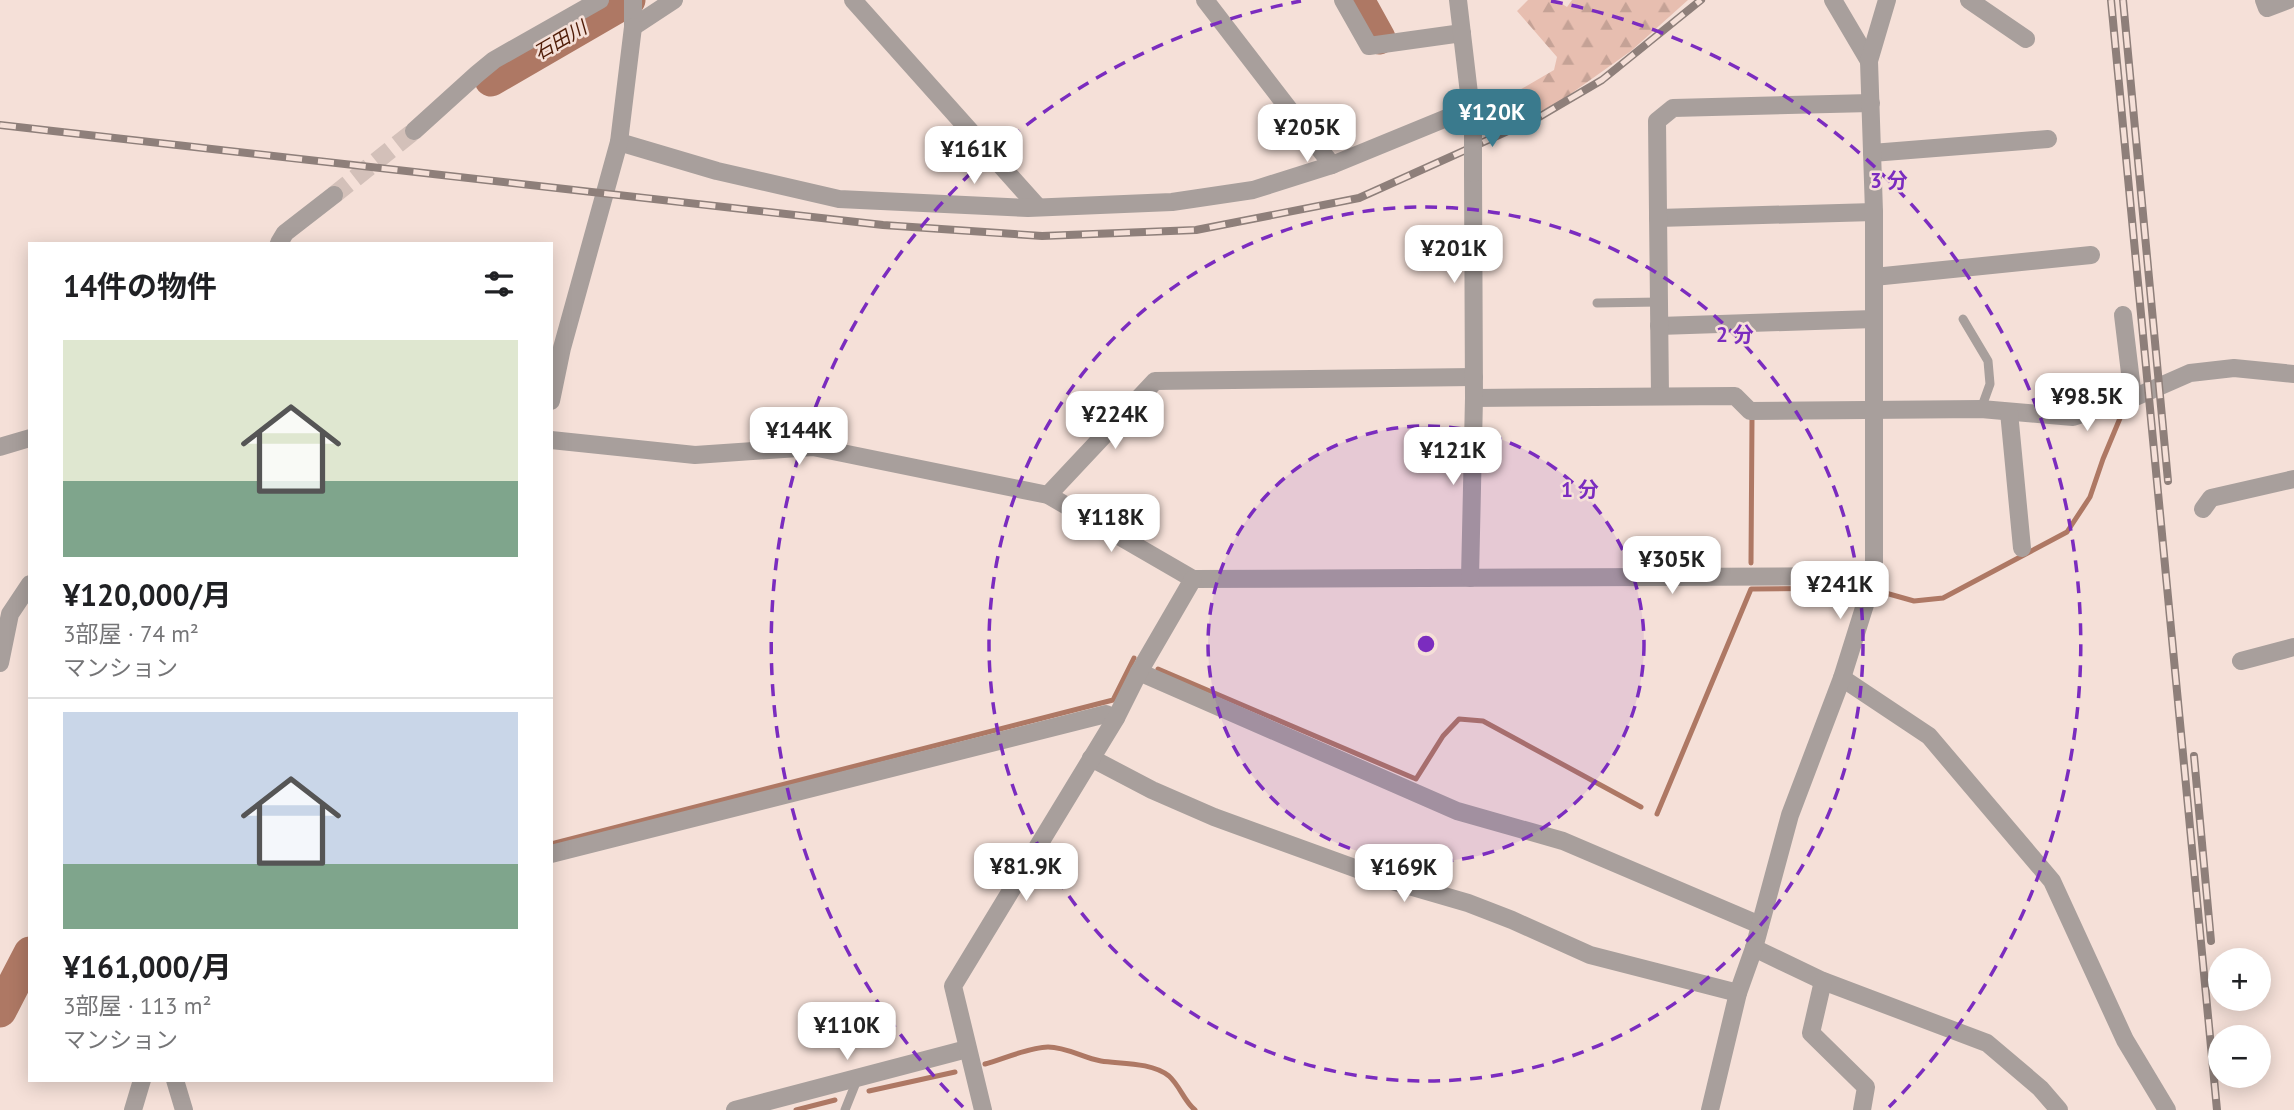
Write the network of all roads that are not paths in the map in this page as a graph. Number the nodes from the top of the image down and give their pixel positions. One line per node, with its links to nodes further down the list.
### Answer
1 (600, 0): 18 (street)
2 (674, 0): 12 (street)
3 (853, 0): 24 (street)
4 (1205, 0): 22 (street)
5 (1343, 0): 13 (street)
6 (1458, 0): 13 (street)
7 (1833, 0): 15 (street)
8 (1887, 0): 15 (street)
9 (1969, 0): 14 (street)
10 (2264, 0): 11 (street)
11 (2288, 0)
12 (633, 13): 20 (street)
13 (1462, 33): 17 (street)
14 (2026, 39)
15 (1869, 61): 16 (street)
16 (1871, 103): 21 (street); 26 (street)
17 (1472, 117): 22 (street); 37 (street, bridge)
18 (414, 131)
19 (2048, 139): 21 (street)
20 (619, 142): 24 (street); 38 (street)
21 (1872, 153): 25 (street)
22 (1332, 165): 24 (street)
23 (334, 195): 27 (street)
24 (1038, 208)
25 (1874, 212): 26 (street); 29 (street)
26 (1658, 218): 30 (street)
27 (280, 242)
28 (2091, 255): 29 (street)
29 (1874, 276): 33 (street)
30 (1659, 302): 31 (lane); 35 (street)
31 (1597, 303)
32 (2123, 315): 41 (street)
33 (1874, 319): 35 (street); 43 (street)
34 (1963, 319): 42 (lane)
35 (1659, 326): 39 (street)
36 (2294, 374): 41 (street)
37 (1474, 377): 40 (street); 49 (street)
38 (553, 391)
39 (1660, 395): 40 (street); 43 (street)
40 (1474, 398): 53 (street)
41 (2133, 398): 44 (street)
42 (1980, 409): 43 (street); 44 (street)
43 (1875, 411): 52 (street)
44 (2009, 412): 51 (street)
45 (28, 439): 47 (street)
46 (553, 440): 49 (street)
47 (0, 447)
48 (2294, 479): 50 (street)
49 (1048, 495): 54 (street)
50 (2203, 509)
51 (2022, 548)
52 (1874, 576): 53 (street); 60 (street)
53 (1470, 578): 54 (street)
54 (1193, 579): 59 (street)
55 (28, 587): 58 (street)
56 (2294, 646): 57 (street)
57 (2241, 661)
58 (0, 663)
59 (1139, 672): 61 (street); 64 (street)
60 (1842, 678): 64 (street); 80 (street)
61 (1116, 718): 62 (street); 63 (street)
62 (1091, 758): 67 (street); 68 (street)
63 (553, 853)
64 (1760, 925): 65 (street)
65 (1754, 948): 66 (street); 67 (street)
66 (1824, 981): 78 (street); 79 (street)
67 (1738, 993): 77 (street)
68 (967, 1049): 69 (street); 76 (street)
69 (857, 1080): 74 (street); 75 (lane)
70 (141, 1082): 72 (street)
71 (175, 1082): 73 (street)
72 (133, 1110)
73 (184, 1110)
74 (735, 1110)
75 (845, 1110)
76 (983, 1110)
77 (1710, 1110)
78 (1863, 1110)
79 (2059, 1110)
80 (2167, 1110)

